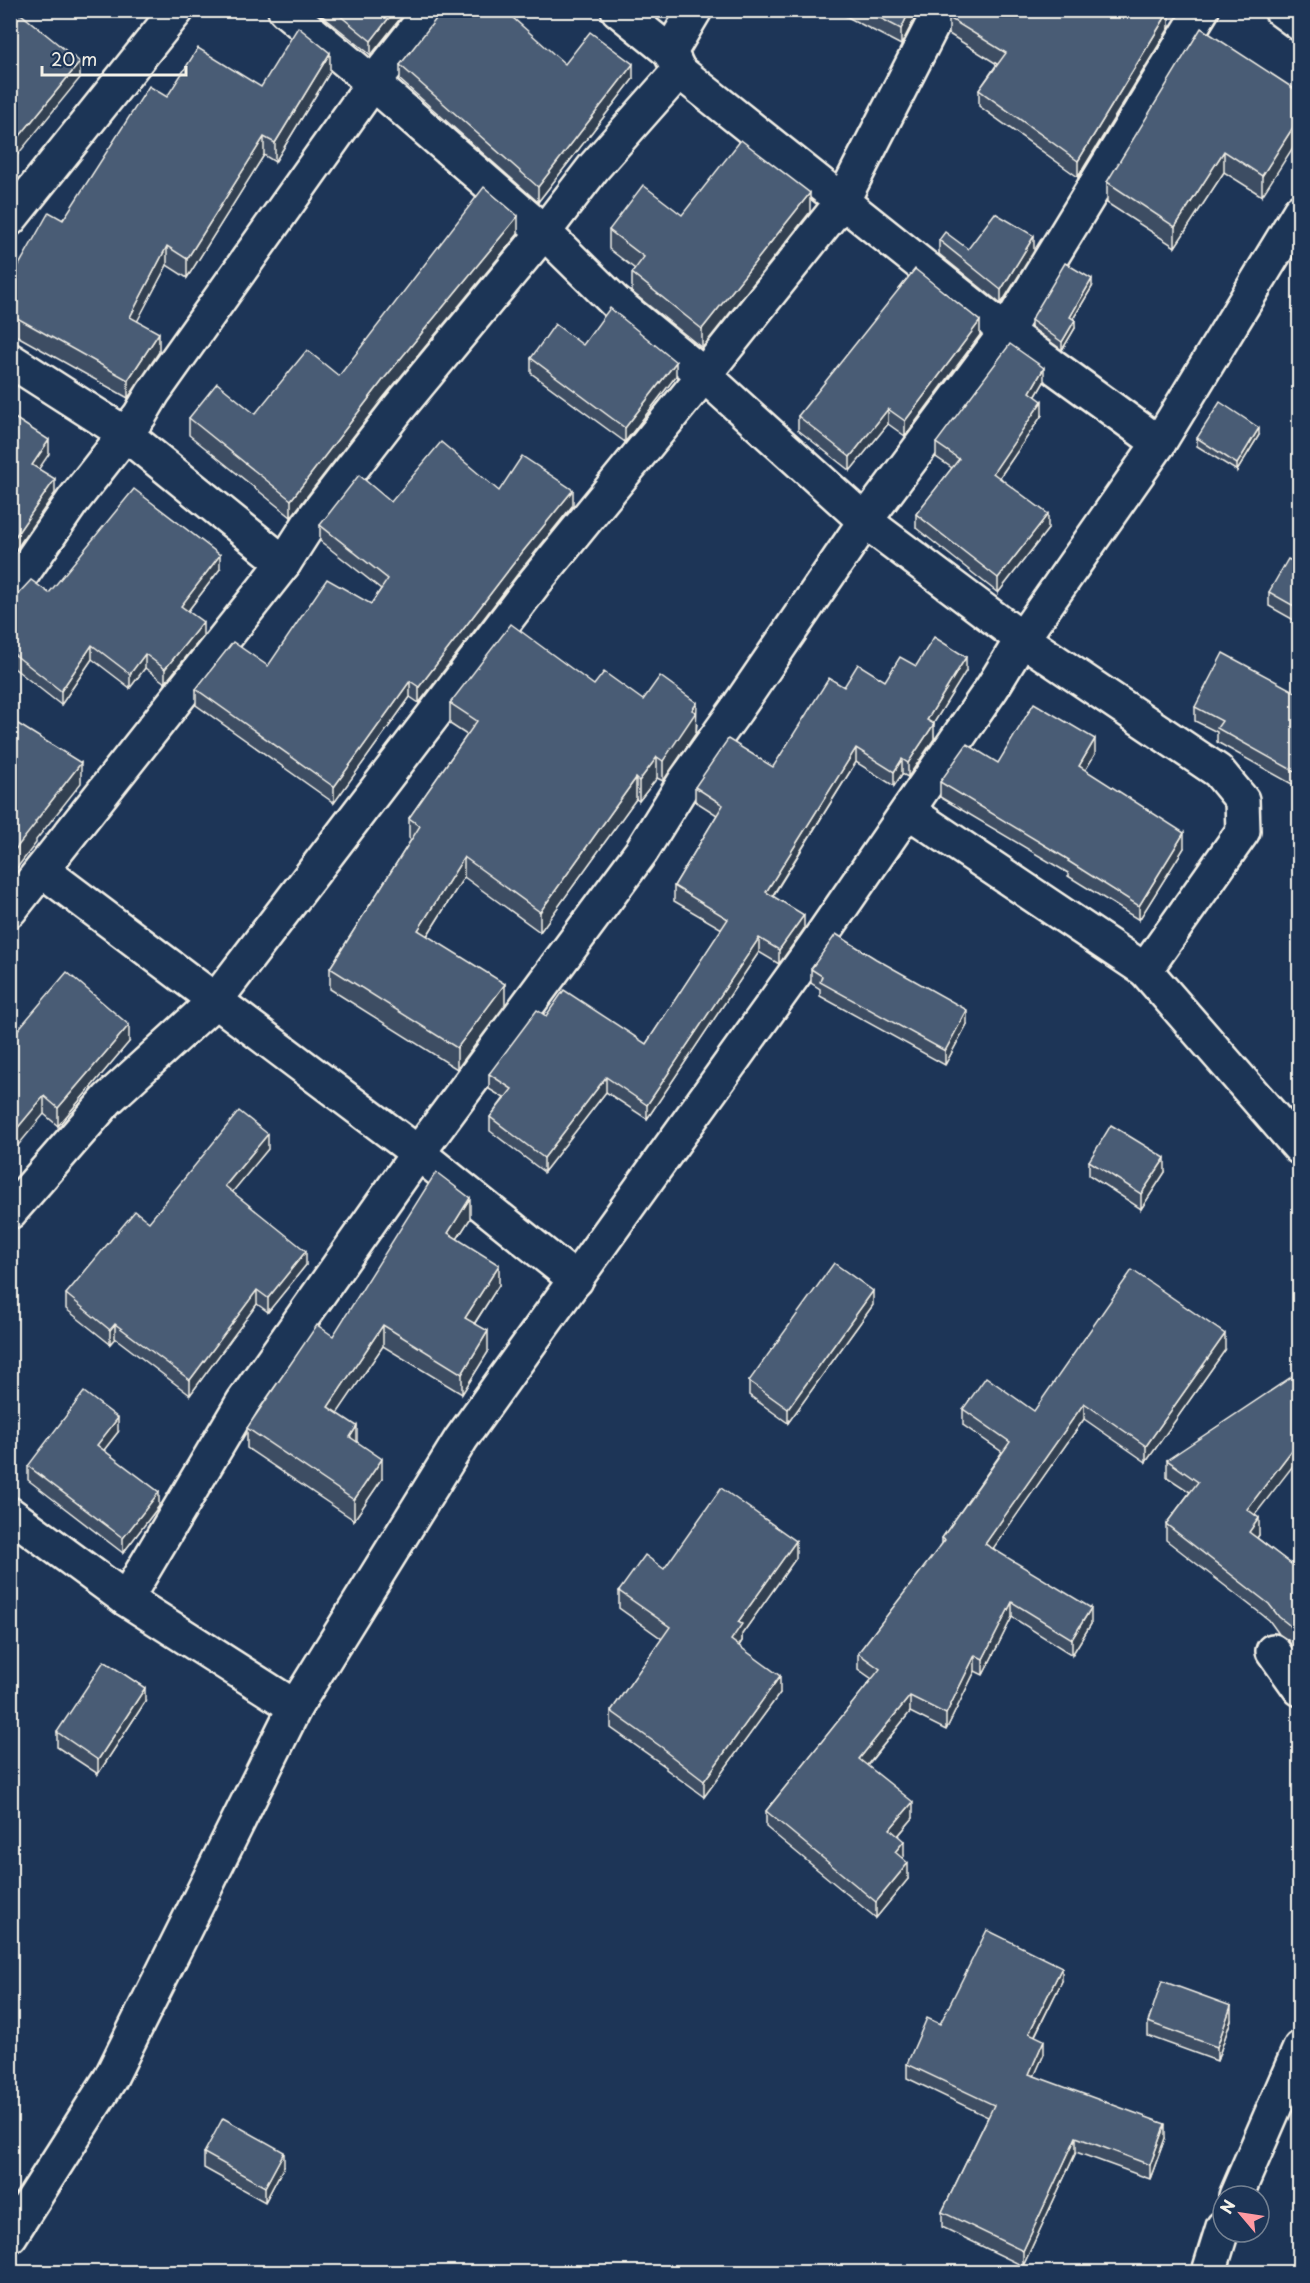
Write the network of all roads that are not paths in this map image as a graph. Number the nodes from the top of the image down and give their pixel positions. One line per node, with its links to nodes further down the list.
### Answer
1 (177, 10): 14 (street)
2 (285, 10): 11 (street)
3 (432, 10): 11 (street)
4 (618, 10): 10 (street)
5 (695, 10): 10 (street)
6 (940, 10): 12 (street)
7 (1202, 10): 16 (street)
8 (1281, 10): 9 (street)
9 (1299, 24)
10 (675, 62): 12 (street); 15 (street)
11 (373, 83): 15 (street); 19 (street)
12 (842, 202): 16 (street); 18 (street)
13 (1299, 211): 20 (street)
14 (10, 219)
15 (544, 232): 18 (street); 22 (street)
16 (1006, 332): 20 (street); 21 (street)
17 (10, 360): 19 (street)
18 (704, 375): 21 (street); 29 (street)
19 (124, 433): 22 (street); 23 (street)
20 (1160, 443): 24 (street)
21 (865, 520): 24 (street); 31 (street)
22 (284, 563): 26 (street)
23 (10, 592)
24 (1022, 639): 25 (street); 28 (street)
25 (908, 812): 28 (street); 33 (street)
26 (42, 870): 27 (street); 29 (street)
27 (10, 910)
28 (1145, 970): 30 (street)
29 (215, 1001): 31 (street); 32 (street)
30 (1299, 1148)
31 (418, 1153): 33 (street); 35 (street)
32 (10, 1212)
33 (576, 1280): 38 (street)
34 (10, 1514): 35 (street)
35 (126, 1599): 38 (street)
36 (1273, 1651): 37 (street)
37 (1299, 1689)
38 (295, 1707): 41 (street)
39 (1299, 2048): 40 (street)
40 (1241, 2184)
41 (10, 2236)
42 (1218, 2244): 43 (street)
43 (1209, 2272)

